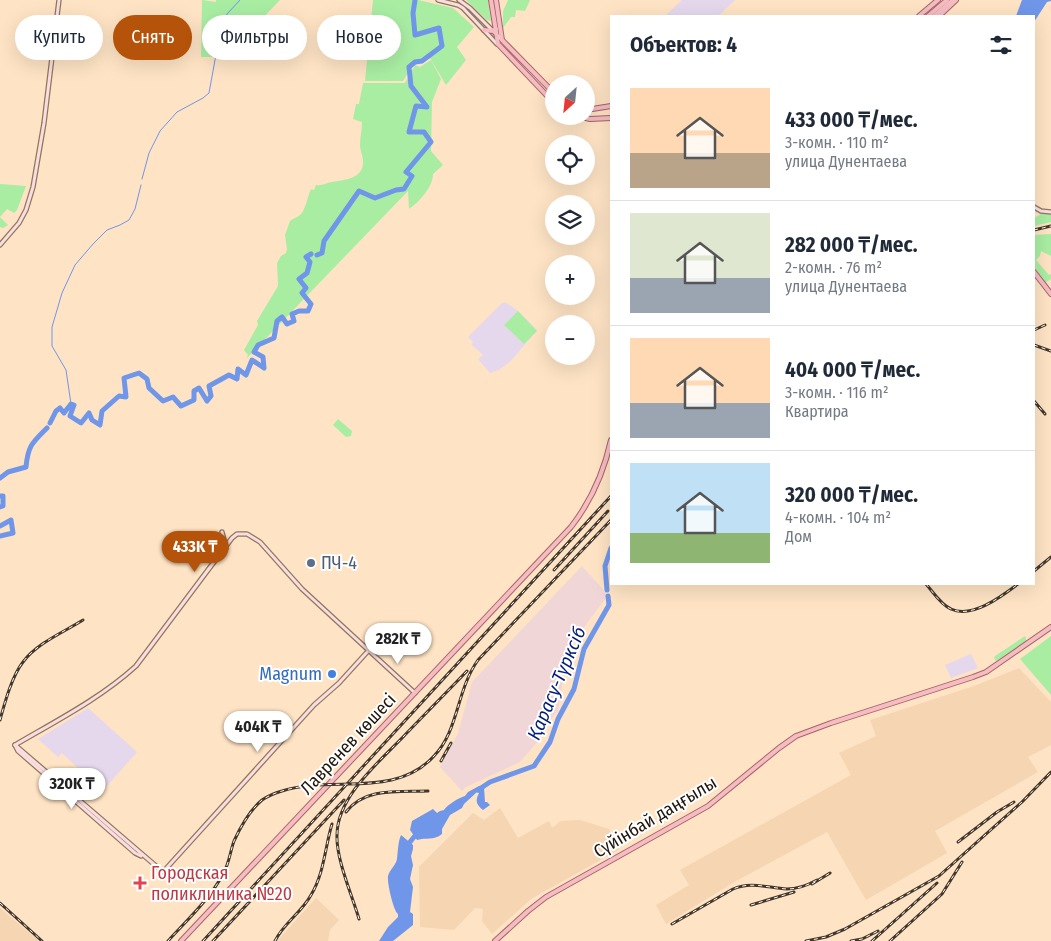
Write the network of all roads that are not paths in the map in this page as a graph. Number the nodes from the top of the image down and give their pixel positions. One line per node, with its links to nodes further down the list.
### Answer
1 (59, 0): 26 (street)
2 (438, 0): 14 (street)
3 (459, 0): 15 (street)
4 (491, 0): 15 (main road)
5 (496, 0): 13 (main road)
6 (938, 0): 9 (main road)
7 (947, 0): 10 (main road)
8 (955, 0): 11 (main road); 12 (main road)
9 (921, 15)
10 (929, 15)
11 (935, 15)
12 (940, 15)
13 (500, 25): 15 (main road); 16 (main road)
14 (484, 30): 15 (main road); 17 (street)
15 (495, 31): 16 (street); 17 (main road)
16 (502, 40): 18 (main road)
17 (498, 46): 19 (main road)
18 (545, 85)
19 (544, 94)
20 (610, 106): 21 (main road)
21 (595, 109)
22 (610, 118): 23 (main road)
23 (595, 119)
24 (1035, 208): 25 (street)
25 (1051, 212)
26 (0, 244)
27 (1035, 273): 28 (main road)
28 (1051, 294)
29 (610, 444): 34 (main road, Лавренев көшесі)
30 (222, 532): 31 (street)
31 (226, 548): 33 (street); 33 (street)
32 (1051, 627): 36 (main road, Сүйінбай даңғылы)
33 (369, 650): 34 (street)
34 (415, 693): 35 (main road, Лавренев көшесі)
35 (181, 941)
36 (495, 941)

